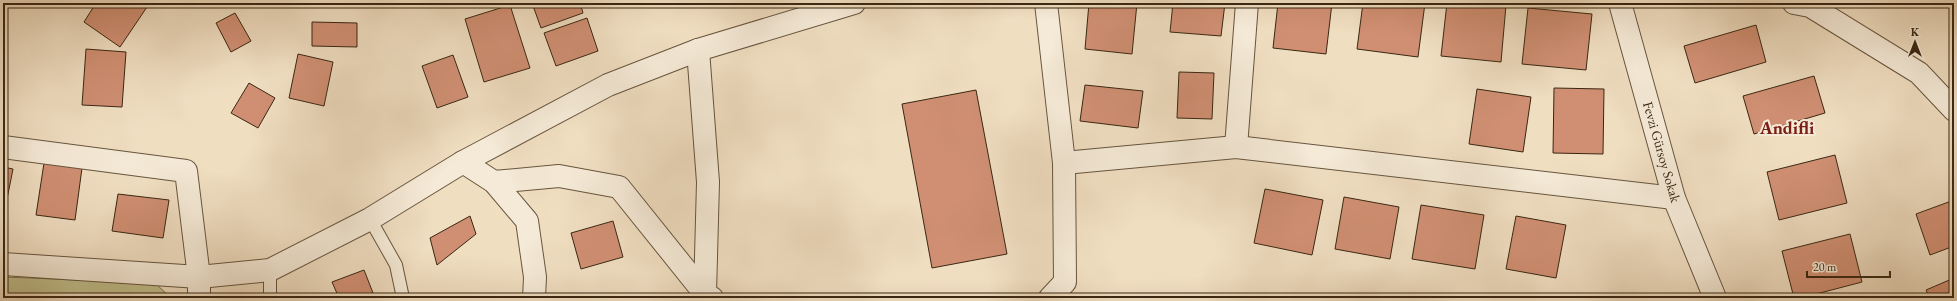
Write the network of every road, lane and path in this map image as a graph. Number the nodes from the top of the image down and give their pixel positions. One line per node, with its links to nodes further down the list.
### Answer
1 (854, 3): 6 (street)
2 (1046, 3): 11 (street)
3 (1247, 3): 9 (street)
4 (1620, 3): 13 (street, Fevzi Gürsoy Sokak)
5 (1794, 3): 7 (street)
6 (698, 50): 10 (street); 19 (street)
7 (1954, 110)
8 (3, 146): 17 (street)
9 (1236, 147): 11 (street); 13 (street)
10 (463, 162): 12 (street); 14 (street)
11 (1064, 163): 18 (street)
12 (494, 182): 19 (street); 22 (street)
13 (1674, 198): 24 (street, Fevzi Gürsoy Sokak)
14 (370, 219): 16 (street); 21 (lane)
15 (3, 264): 17 (street)
16 (270, 270): 17 (street); 20 (lane)
17 (199, 288)
18 (1068, 290): 23 (street)
19 (708, 296)
20 (270, 298)
21 (403, 298)
22 (534, 298)
23 (1050, 298)
24 (1716, 298)

